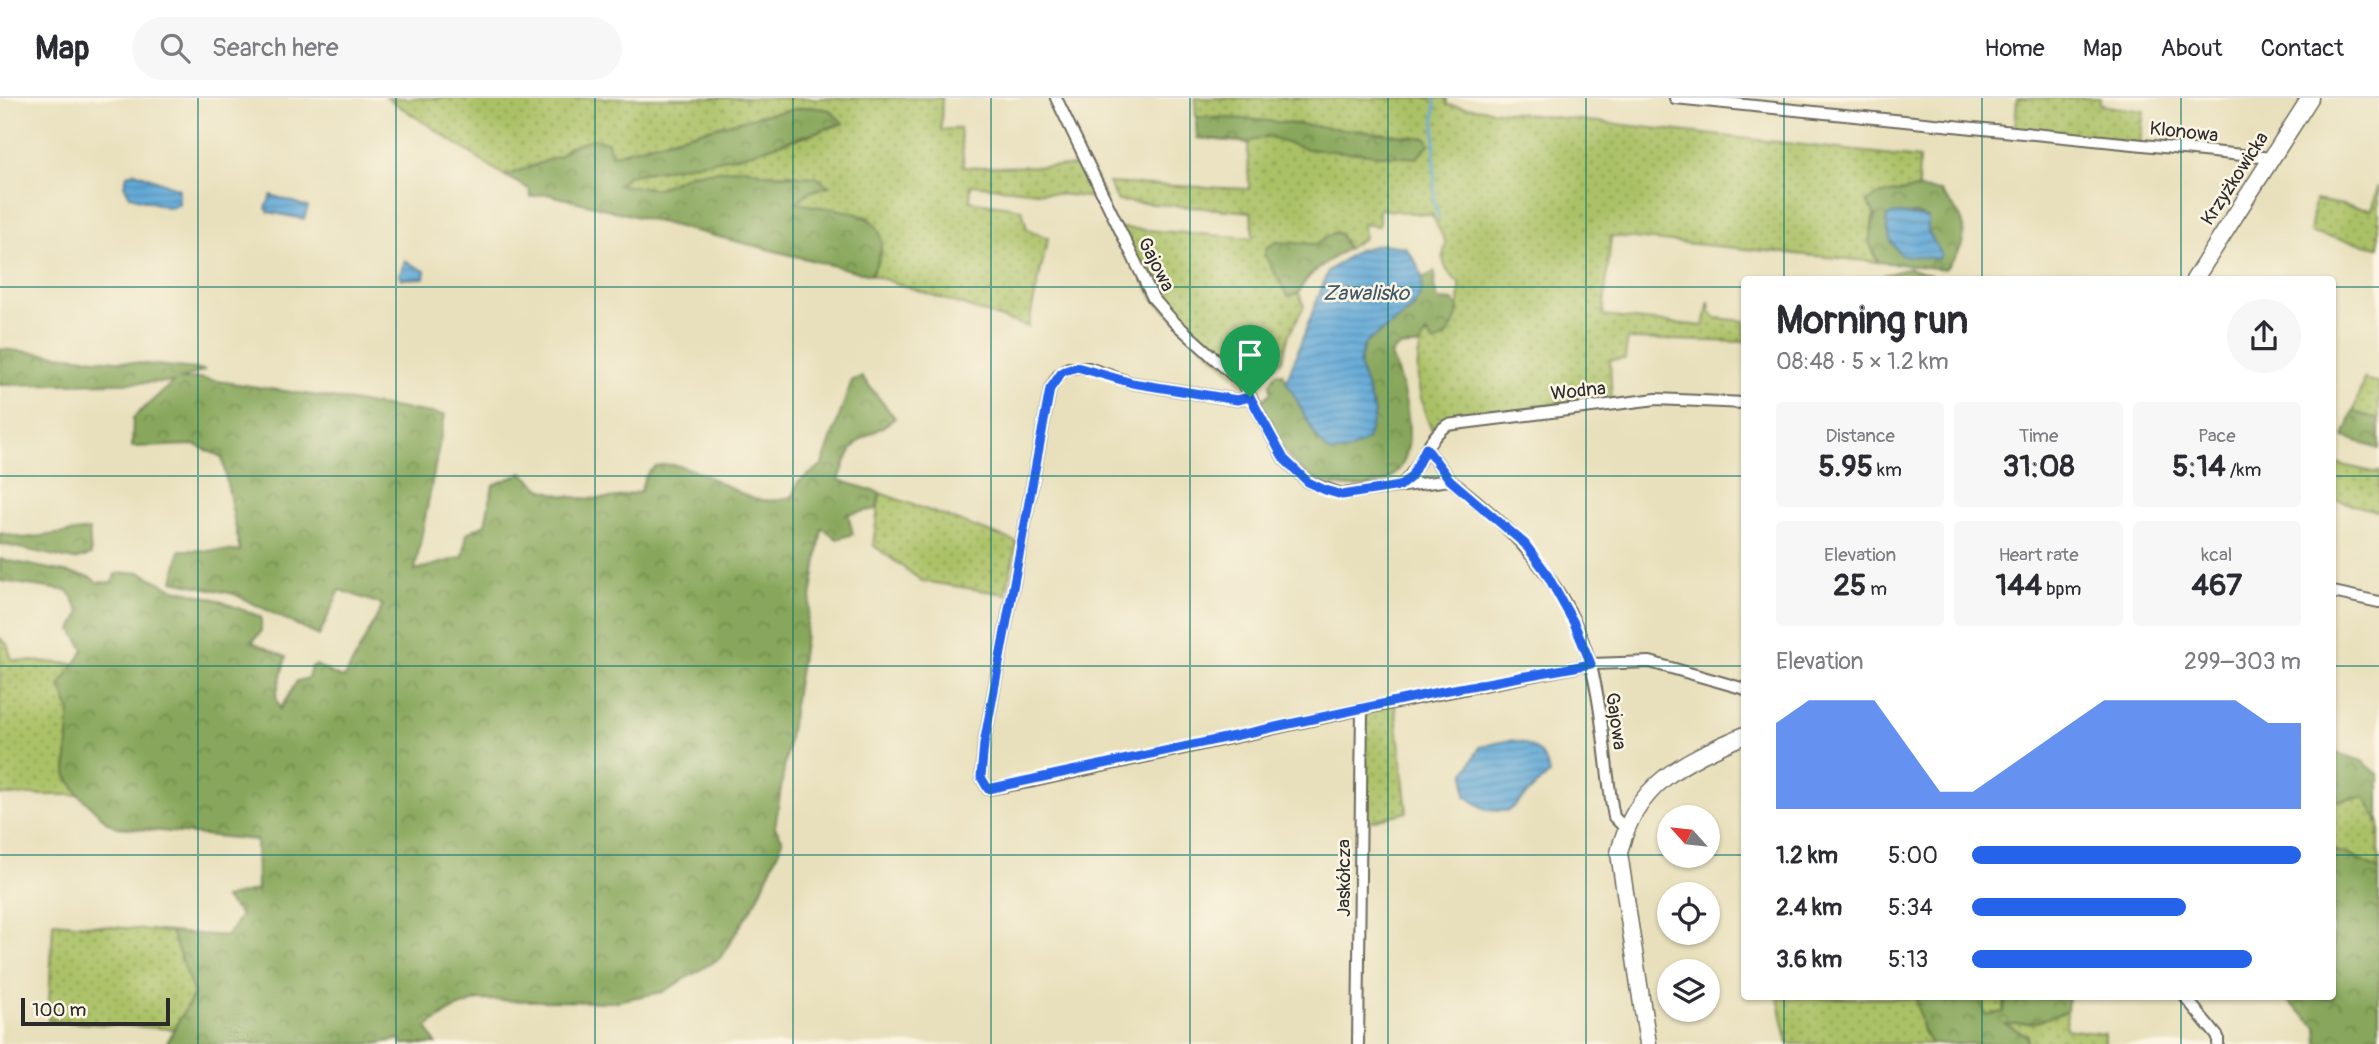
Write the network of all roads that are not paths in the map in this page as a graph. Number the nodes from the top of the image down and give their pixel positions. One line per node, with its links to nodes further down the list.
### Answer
1 (1056, 98): 6 (street, Gajowa)
2 (1675, 98): 4 (street, Klonowa)
3 (2311, 98): 4 (street, Krzyżkowicka)
4 (2272, 158): 5 (street, Krzyżkowicka)
5 (2197, 276)
6 (1250, 397): 10 (street, Gajowa); 15 (street)
7 (1741, 403): 8 (street, Wodna)
8 (1426, 448): 9 (street); 10 (street, Wodna)
9 (1450, 480): 10 (street, Gajowa); 13 (street, Gajowa)
10 (1400, 486)
11 (2336, 593): 12 (street)
12 (2379, 602)
13 (1591, 664): 14 (street); 15 (street); 17 (street, Gajowa)
14 (1741, 689)
15 (1362, 710): 19 (street, Jaskółcza)
16 (1741, 737): 17 (street)
17 (1625, 828): 20 (street)
18 (2188, 1000): 21 (street)
19 (1358, 1044)
20 (1648, 1044)
21 (2218, 1044)

